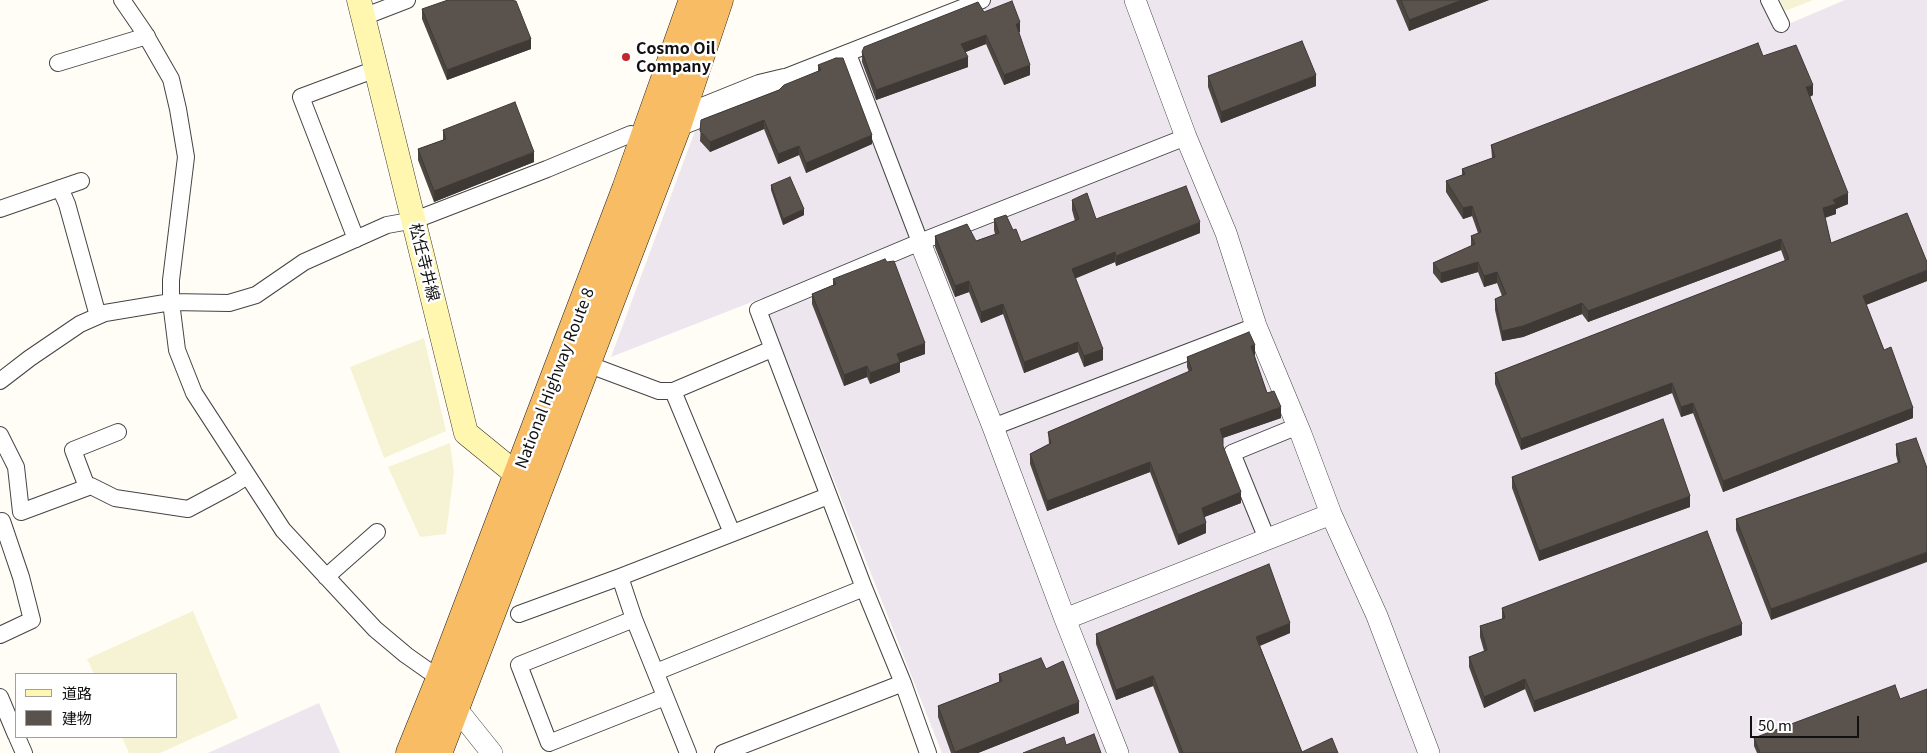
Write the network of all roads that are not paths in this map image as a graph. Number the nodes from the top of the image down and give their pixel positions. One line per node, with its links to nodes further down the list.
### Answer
1 (122, 0): 10 (street)
2 (407, 0): 8 (street)
3 (693, 0): 37 (highway, National Highway Route 8)
4 (719, 0): 16 (highway, National Highway Route 8)
5 (982, 0): 11 (street)
6 (1135, 0): 18 (street)
7 (1769, 0): 9 (street)
8 (361, 8): 13 (main road, 松任寺井線)
9 (1780, 24)
10 (147, 36): 12 (street); 25 (street)
11 (848, 54): 14 (street); 24 (street)
12 (58, 64)
13 (376, 69): 22 (main road, 松任寺井線); 23 (street)
14 (786, 77): 15 (street); 16 (street)
15 (697, 108)
16 (676, 129): 29 (highway, National Highway Route 8)
17 (631, 134): 22 (street)
18 (1186, 137): 24 (street); 27 (street)
19 (81, 181): 20 (street)
20 (60, 188): 21 (street); 26 (street)
21 (0, 209)
22 (414, 220): 23 (street); 37 (main road, 松任寺井線)
23 (356, 239): 25 (street)
24 (920, 242): 28 (street); 33 (street)
25 (171, 302): 26 (street); 36 (street)
26 (98, 316): 30 (street)
27 (1256, 326): 32 (street); 33 (street)
28 (772, 349): 31 (street); 40 (street)
29 (587, 364): 31 (street); 39 (highway, National Highway Route 8)
30 (0, 381)
31 (673, 391): 45 (street)
32 (1298, 426): 42 (street); 46 (street)
33 (994, 427): 52 (street)
34 (118, 432): 38 (street)
35 (0, 435): 41 (street)
36 (248, 476): 38 (street); 47 (street)
37 (517, 476): 39 (main road, 松任寺井線); 55 (highway, National Highway Route 8)
38 (87, 487): 41 (street)
39 (538, 492): 59 (highway, National Highway Route 8)
40 (828, 496): 45 (street); 49 (street)
41 (21, 512): 43 (street)
42 (1331, 514): 46 (street); 70 (street)
43 (1, 521): 53 (street)
44 (377, 532): 47 (street)
45 (732, 533): 48 (street)
46 (1267, 539): 52 (street)
47 (326, 577): 55 (street)
48 (620, 577): 50 (street); 51 (street)
49 (864, 588): 54 (street); 56 (street)
50 (518, 614)
51 (634, 619): 54 (street); 58 (street)
52 (1065, 620): 69 (street)
53 (0, 635)
54 (656, 672): 58 (street)
55 (440, 679): 59 (street); 63 (highway, National Highway Route 8)
56 (903, 683): 67 (street); 68 (street)
57 (0, 697): 60 (street)
58 (665, 697): 66 (street)
59 (456, 708): 64 (highway, National Highway Route 8); 65 (street)
60 (15, 731)
61 (18, 738): 62 (street)
62 (24, 753)
63 (410, 753)
64 (438, 753)
65 (492, 753)
66 (688, 753)
67 (723, 753)
68 (928, 753)
69 (1118, 753)
70 (1429, 753)

